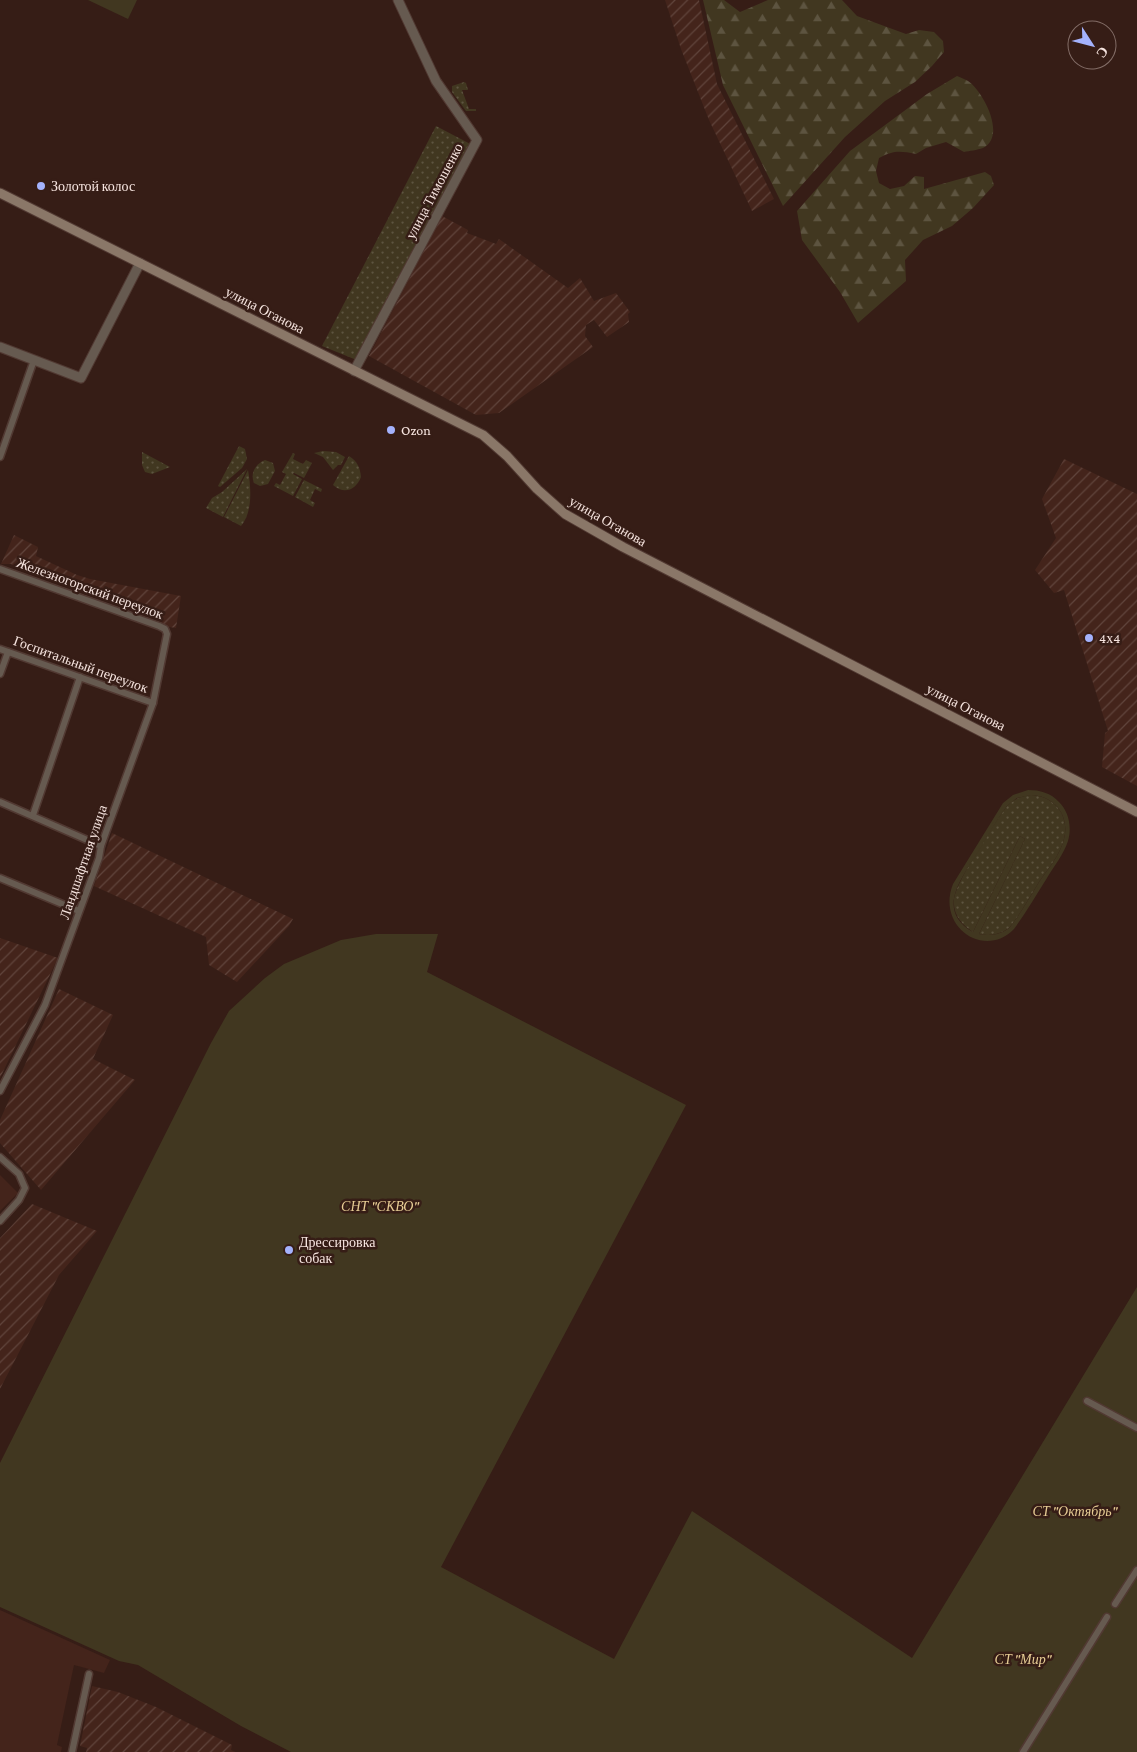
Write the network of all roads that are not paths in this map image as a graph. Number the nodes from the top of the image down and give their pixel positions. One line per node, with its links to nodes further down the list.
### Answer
1 (398, 0): 6 (street, улица Тимошенко)
2 (0, 193): 3 (main road, улица Оганова)
3 (140, 263): 5 (street); 6 (main road, улица Оганова)
4 (0, 347): 5 (street)
5 (34, 360): 7 (street)
6 (354, 370): 16 (main road, улица Оганова)
7 (0, 457)
8 (0, 569): 9 (street, Железногорский переулок)
9 (168, 634): 14 (street, Ландшафтная улица)
10 (0, 649): 11 (street, Госпитальный переулок)
11 (8, 652): 12 (street); 13 (street, Госпитальный переулок)
12 (0, 674)
13 (80, 676): 14 (street, Госпитальный переулок); 17 (street)
14 (153, 703): 18 (street, Ландшафтная улица)
15 (0, 802): 17 (street)
16 (1137, 812)
17 (33, 815): 18 (street)
18 (101, 846): 20 (street, Ландшафтная улица)
19 (0, 878): 20 (street)
20 (79, 911): 21 (street, Ландшафтная улица)
21 (0, 1091)
22 (0, 1157): 23 (street)
23 (0, 1221)
24 (1087, 1401): 25 (street)
25 (1137, 1428)
26 (1137, 1570): 27 (street)
27 (1114, 1604)
28 (1107, 1617): 31 (street)
29 (89, 1674): 30 (street)
30 (72, 1752)
31 (1023, 1752)

